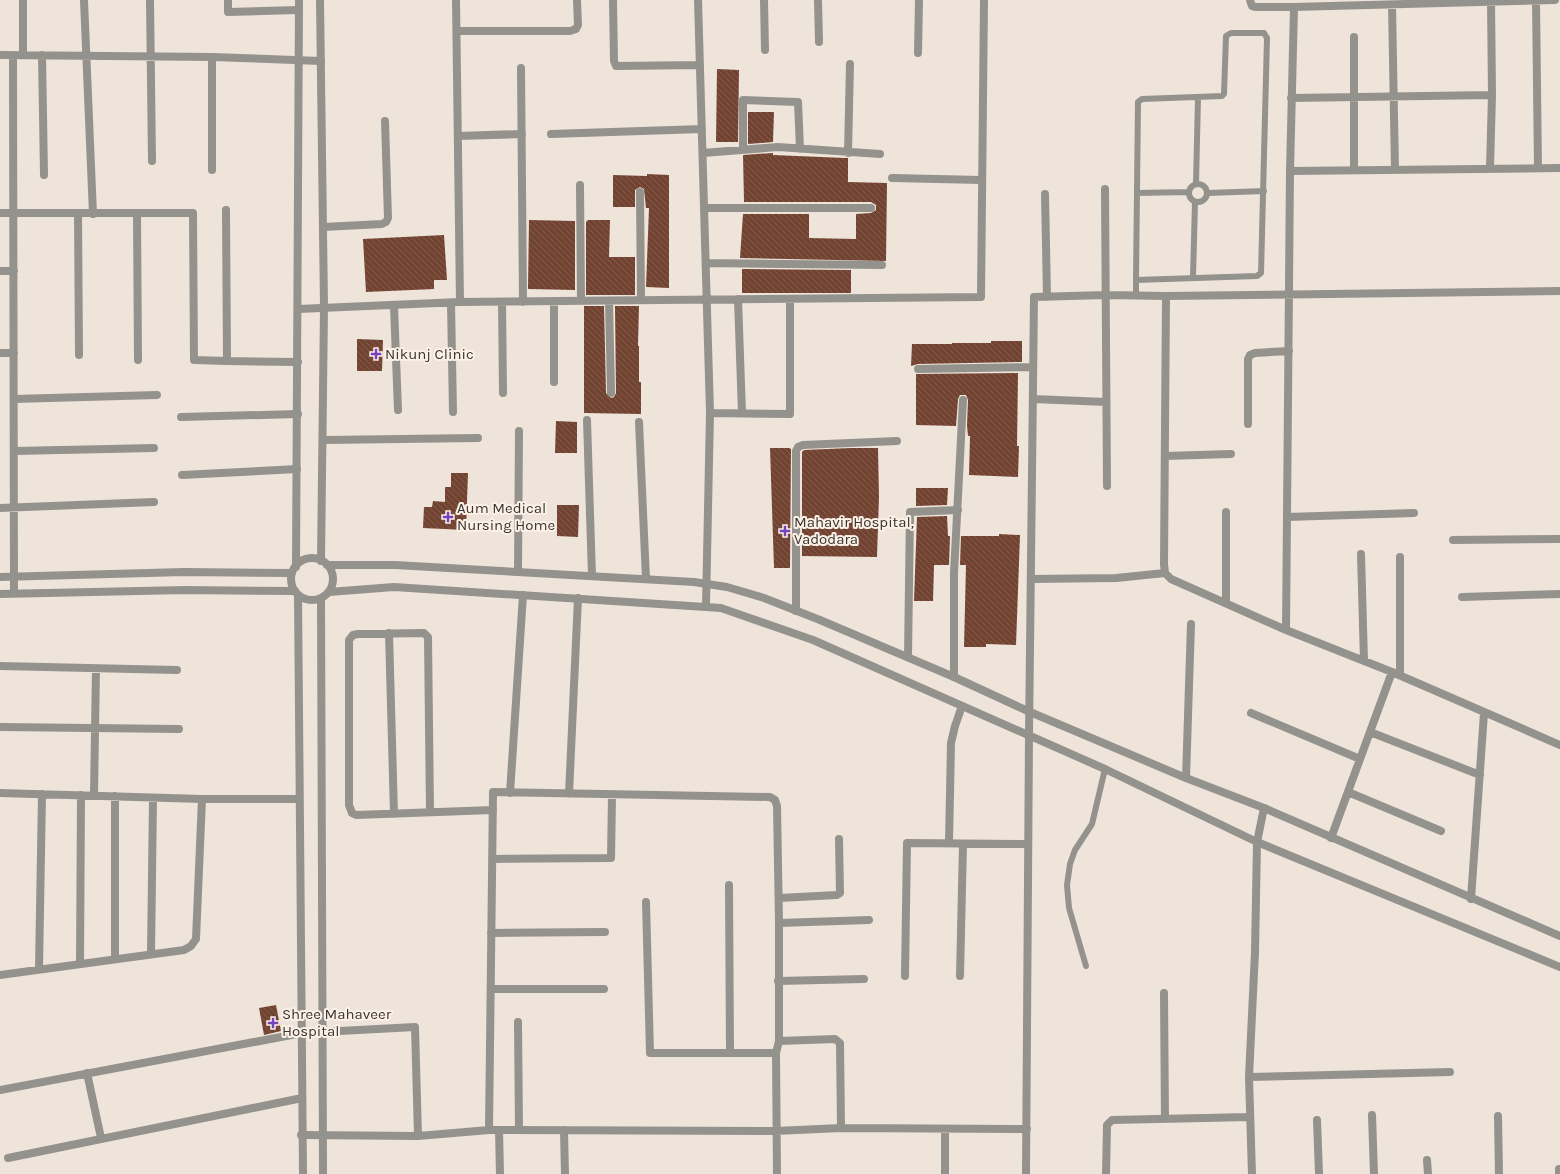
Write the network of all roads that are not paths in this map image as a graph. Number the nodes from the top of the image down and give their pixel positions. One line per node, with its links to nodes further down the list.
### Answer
1 (22, 0): 30 (street)
2 (84, 0): 31 (street)
3 (150, 0): 32 (street)
4 (228, 0): 21 (street)
5 (299, 0): 21 (street)
6 (320, 0): 34 (street)
7 (456, 0): 22 (street)
8 (578, 0): 22 (street)
9 (613, 0): 37 (street)
10 (698, 0): 37 (street)
11 (764, 0): 25 (street)
12 (818, 0): 24 (street)
13 (919, 0): 26 (street)
14 (984, 0): 64 (street)
15 (1250, 0): 20 (street)
16 (1555, 0): 18 (street)
17 (1491, 1): 18 (street); 19 (street); 39 (street)
18 (1536, 1): 56 (street)
19 (1392, 5): 20 (street); 40 (street)
20 (1294, 7): 43 (street)
21 (298, 10): 35 (street)
22 (456, 31): 48 (street)
23 (1354, 37): 41 (street)
24 (819, 42)
25 (765, 50)
26 (918, 53)
27 (0, 55): 29 (street)
28 (42, 55): 30 (street); 31 (street); 62 (street)
29 (13, 56): 30 (street); 79 (street)
30 (23, 56)
31 (85, 56): 32 (street); 81 (street)
32 (151, 57): 33 (street); 54 (street)
33 (212, 57): 35 (street); 59 (street)
34 (321, 60): 35 (street); 83 (street)
35 (298, 61): 109 (street)
36 (850, 64): 52 (street)
37 (700, 65): 45 (street)
38 (521, 68): 46 (street)
39 (1492, 95): 40 (street); 55 (street)
40 (1394, 96): 41 (street); 58 (street)
41 (1353, 97): 43 (street); 60 (street)
42 (1198, 98): 65 (lane); 68 (lane); 71 (lane)
43 (1291, 98): 61 (street)
44 (385, 121): 83 (street)
45 (702, 129): 47 (street); 51 (street)
46 (522, 134): 48 (street); 105 (street)
47 (551, 134)
48 (458, 136): 103 (street)
49 (743, 149): 50 (street); 50 (street); 51 (street)
50 (800, 149): 52 (street)
51 (703, 153): 75 (street)
52 (848, 153): 53 (street)
53 (880, 154)
54 (152, 161)
55 (1490, 168): 56 (street); 58 (street)
56 (1538, 168): 57 (street)
57 (1560, 168)
58 (1395, 169): 60 (street)
59 (212, 170)
60 (1354, 170): 61 (street)
61 (1290, 171): 91 (street)
62 (44, 175)
63 (892, 178): 64 (street)
64 (982, 180): 98 (street)
65 (1196, 184): 70 (lane); 72 (lane)
66 (580, 185): 102 (street)
67 (1105, 189): 92 (street)
68 (1264, 191): 72 (lane); 88 (lane)
69 (640, 192): 100 (street)
70 (1188, 192): 71 (lane); 74 (lane)
71 (1137, 193): 89 (lane)
72 (1208, 193): 74 (lane)
73 (1045, 194): 95 (street)
74 (1195, 202): 88 (lane)
75 (705, 208): 76 (street); 84 (street)
76 (871, 208)
77 (226, 210): 115 (street)
78 (0, 213): 79 (street)
79 (14, 213): 80 (street); 87 (street)
80 (78, 214): 81 (street); 113 (street)
81 (93, 214): 82 (street)
82 (137, 214): 114 (street); 115 (street)
83 (323, 227): 108 (street)
84 (706, 262): 85 (street); 96 (street)
85 (882, 265)
86 (0, 271): 87 (street)
87 (14, 271): 112 (street)
88 (1193, 278): 89 (lane)
89 (1136, 280): 93 (lane)
90 (1560, 291): 91 (street)
91 (1289, 294): 94 (street); 110 (street)
92 (1106, 295): 93 (street); 95 (street); 126 (street)
93 (1136, 295): 94 (street)
94 (1166, 296): 143 (street)
95 (1047, 297): 117 (street)
96 (708, 299): 97 (street); 100 (street); 129 (street)
97 (738, 299): 98 (street); 130 (street)
98 (790, 299): 130 (street)
99 (609, 300): 100 (street); 102 (street); 121 (street)
100 (641, 300)
101 (554, 301): 102 (street); 105 (street); 119 (street)
102 (581, 301)
103 (460, 302): 104 (street); 106 (street)
104 (502, 302): 105 (street); 120 (street)
105 (523, 302)
106 (451, 303): 107 (street); 128 (street)
107 (394, 306): 108 (street); 127 (street)
108 (324, 307): 109 (street); 138 (street)
109 (298, 309): 116 (street)
110 (1289, 351): 135 (street); 153 (street)
111 (0, 353): 112 (street)
112 (14, 353): 123 (street)
113 (78, 355)
114 (138, 360)
115 (227, 361): 116 (street)
116 (298, 362): 131 (street)
117 (1033, 367): 118 (street); 124 (street)
118 (918, 369)
119 (554, 382)
120 (503, 393)
121 (611, 393)
122 (157, 395): 123 (street)
123 (14, 399): 141 (street)
124 (1033, 399): 126 (street); 166 (street)
125 (963, 400): 150 (street)
126 (1106, 402): 146 (street)
127 (398, 410)
128 (454, 412)
129 (710, 413): 130 (street); 167 (street)
130 (742, 413)
131 (298, 414): 132 (street); 144 (street)
132 (181, 417)
133 (587, 420): 163 (street)
134 (639, 422): 165 (street)
135 (1248, 424)
136 (519, 431): 160 (street)
137 (478, 438): 138 (street)
138 (324, 440): 158 (street)
139 (897, 441): 179 (street)
140 (154, 448): 141 (street)
141 (14, 451): 148 (street)
142 (1231, 454): 143 (street)
143 (1165, 456): 161 (street)
144 (297, 469): 145 (street); 159 (street)
145 (182, 475)
146 (1107, 486)
147 (154, 502): 148 (street)
148 (14, 507): 149 (street); 162 (street)
149 (0, 508)
150 (958, 510): 183 (street); 189 (street)
151 (1226, 512): 177 (street)
152 (1414, 513): 153 (street)
153 (1287, 517): 181 (street)
154 (1560, 539): 155 (street)
155 (1452, 540)
156 (1362, 554): 184 (street)
157 (1400, 557): 188 (street)
158 (324, 563): 159 (street); 160 (street); 168 (street)
159 (294, 570): 162 (street); 170 (street)
160 (518, 572): 163 (street)
161 (1165, 573): 166 (street); 177 (street)
162 (14, 576): 164 (street); 169 (street)
163 (592, 576): 165 (street)
164 (0, 577)
165 (646, 579): 167 (street)
166 (1031, 579): 191 (street)
167 (706, 584): 178 (street); 179 (street)
168 (329, 592): 173 (street); 175 (street)
169 (14, 593): 170 (street); 171 (street)
170 (297, 593): 175 (street); 215 (street)
171 (0, 594)
172 (1560, 594): 174 (street)
173 (523, 595): 176 (street); 206 (street)
174 (1462, 597)
175 (321, 598): 252 (street)
176 (578, 598): 178 (street); 208 (street)
177 (1226, 603): 181 (street)
178 (706, 606): 190 (street)
179 (796, 611): 183 (street)
180 (1191, 624): 203 (street)
181 (1286, 630): 184 (street)
182 (389, 633): 218 (street); 219 (street); 219 (street)
183 (908, 657): 189 (street)
184 (1364, 661): 188 (street)
185 (0, 666): 186 (street)
186 (96, 669): 187 (street); 195 (street)
187 (177, 670)
188 (1396, 674): 193 (street); 197 (street)
189 (954, 677): 191 (street)
190 (962, 706): 198 (street); 224 (street)
191 (1030, 712): 198 (street); 203 (street)
192 (1250, 713): 200 (street)
193 (1484, 713): 199 (street); 202 (street)
194 (0, 727): 195 (street)
195 (96, 729): 196 (street); 211 (street)
196 (179, 729)
197 (1370, 732): 200 (street); 202 (street)
198 (1029, 736): 201 (street); 226 (street)
199 (1560, 745)
200 (1360, 759): 204 (street)
201 (1105, 769): 223 (street); 240 (lane)
202 (1480, 775): 230 (street)
203 (1186, 778): 216 (street)
204 (1348, 792): 220 (street); 221 (street)
205 (0, 793): 207 (street)
206 (510, 793): 208 (street); 217 (street)
207 (42, 794): 209 (street); 242 (street)
208 (569, 794): 210 (street)
209 (81, 795): 211 (street); 239 (street)
210 (612, 795): 227 (street); 229 (street)
211 (94, 796): 212 (street)
212 (115, 796): 213 (street); 238 (street)
213 (153, 798): 214 (street); 237 (street)
214 (202, 799): 215 (street); 237 (street)
215 (298, 799): 253 (street)
216 (1264, 808): 221 (street); 223 (street)
217 (493, 810): 218 (street); 227 (street)
218 (430, 812): 219 (street)
219 (394, 814)
220 (1441, 830)
221 (1332, 838): 230 (street)
222 (839, 839): 229 (street)
223 (1257, 842): 241 (street); 259 (street)
224 (949, 843): 225 (street); 244 (street)
225 (963, 844): 226 (street); 245 (street)
226 (1028, 844): 269 (street)
227 (492, 859): 235 (street)
228 (729, 885): 255 (street)
229 (779, 898): 233 (street)
230 (1471, 899): 236 (street)
231 (646, 902): 255 (street)
232 (870, 920): 233 (street)
233 (780, 923): 247 (street)
234 (605, 932): 235 (street)
235 (491, 933): 248 (street)
236 (1560, 936)
237 (151, 954): 238 (street)
238 (115, 959): 239 (street)
239 (80, 964): 242 (street)
240 (1086, 966)
241 (1560, 967)
242 (39, 969): 243 (street)
243 (0, 975)
244 (905, 976)
245 (960, 976)
246 (864, 979): 247 (street)
247 (778, 981): 254 (street)
248 (491, 989): 249 (street); 270 (street)
249 (604, 989)
250 (1164, 994): 265 (street)
251 (518, 1022): 272 (street)
252 (322, 1032): 253 (street); 276 (street); 277 (street)
253 (302, 1033): 258 (street); 261 (street)
254 (778, 1041): 256 (street); 267 (street)
255 (730, 1053): 256 (street)
256 (776, 1053): 274 (street)
257 (1450, 1072): 259 (street)
258 (87, 1073): 260 (street); 278 (street)
259 (1249, 1077): 264 (street)
260 (0, 1090)
261 (302, 1098): 275 (street); 278 (street)
262 (1372, 1115): 291 (street)
263 (1498, 1116): 293 (street)
264 (1250, 1117): 265 (street); 289 (street)
265 (1165, 1119): 288 (street)
266 (1317, 1120): 290 (street)
267 (841, 1128): 268 (street); 274 (street)
268 (945, 1129): 269 (street); 286 (street)
269 (1027, 1129): 287 (street)
270 (489, 1130): 271 (street); 277 (street)
271 (499, 1130): 272 (street); 283 (street)
272 (518, 1130): 273 (street)
273 (564, 1130): 274 (street); 284 (street)
274 (775, 1131): 285 (street)
275 (301, 1135): 276 (street); 281 (street)
276 (323, 1135): 277 (street); 282 (street)
277 (418, 1136)
278 (101, 1138): 279 (street)
279 (8, 1158)
280 (1428, 1160): 292 (street)
281 (303, 1174)
282 (323, 1174)
283 (500, 1174)
284 (565, 1174)
285 (777, 1174)
286 (945, 1174)
287 (1026, 1174)
288 (1106, 1174)
289 (1252, 1174)
290 (1319, 1174)
291 (1374, 1174)
292 (1428, 1174)
293 (1499, 1174)

